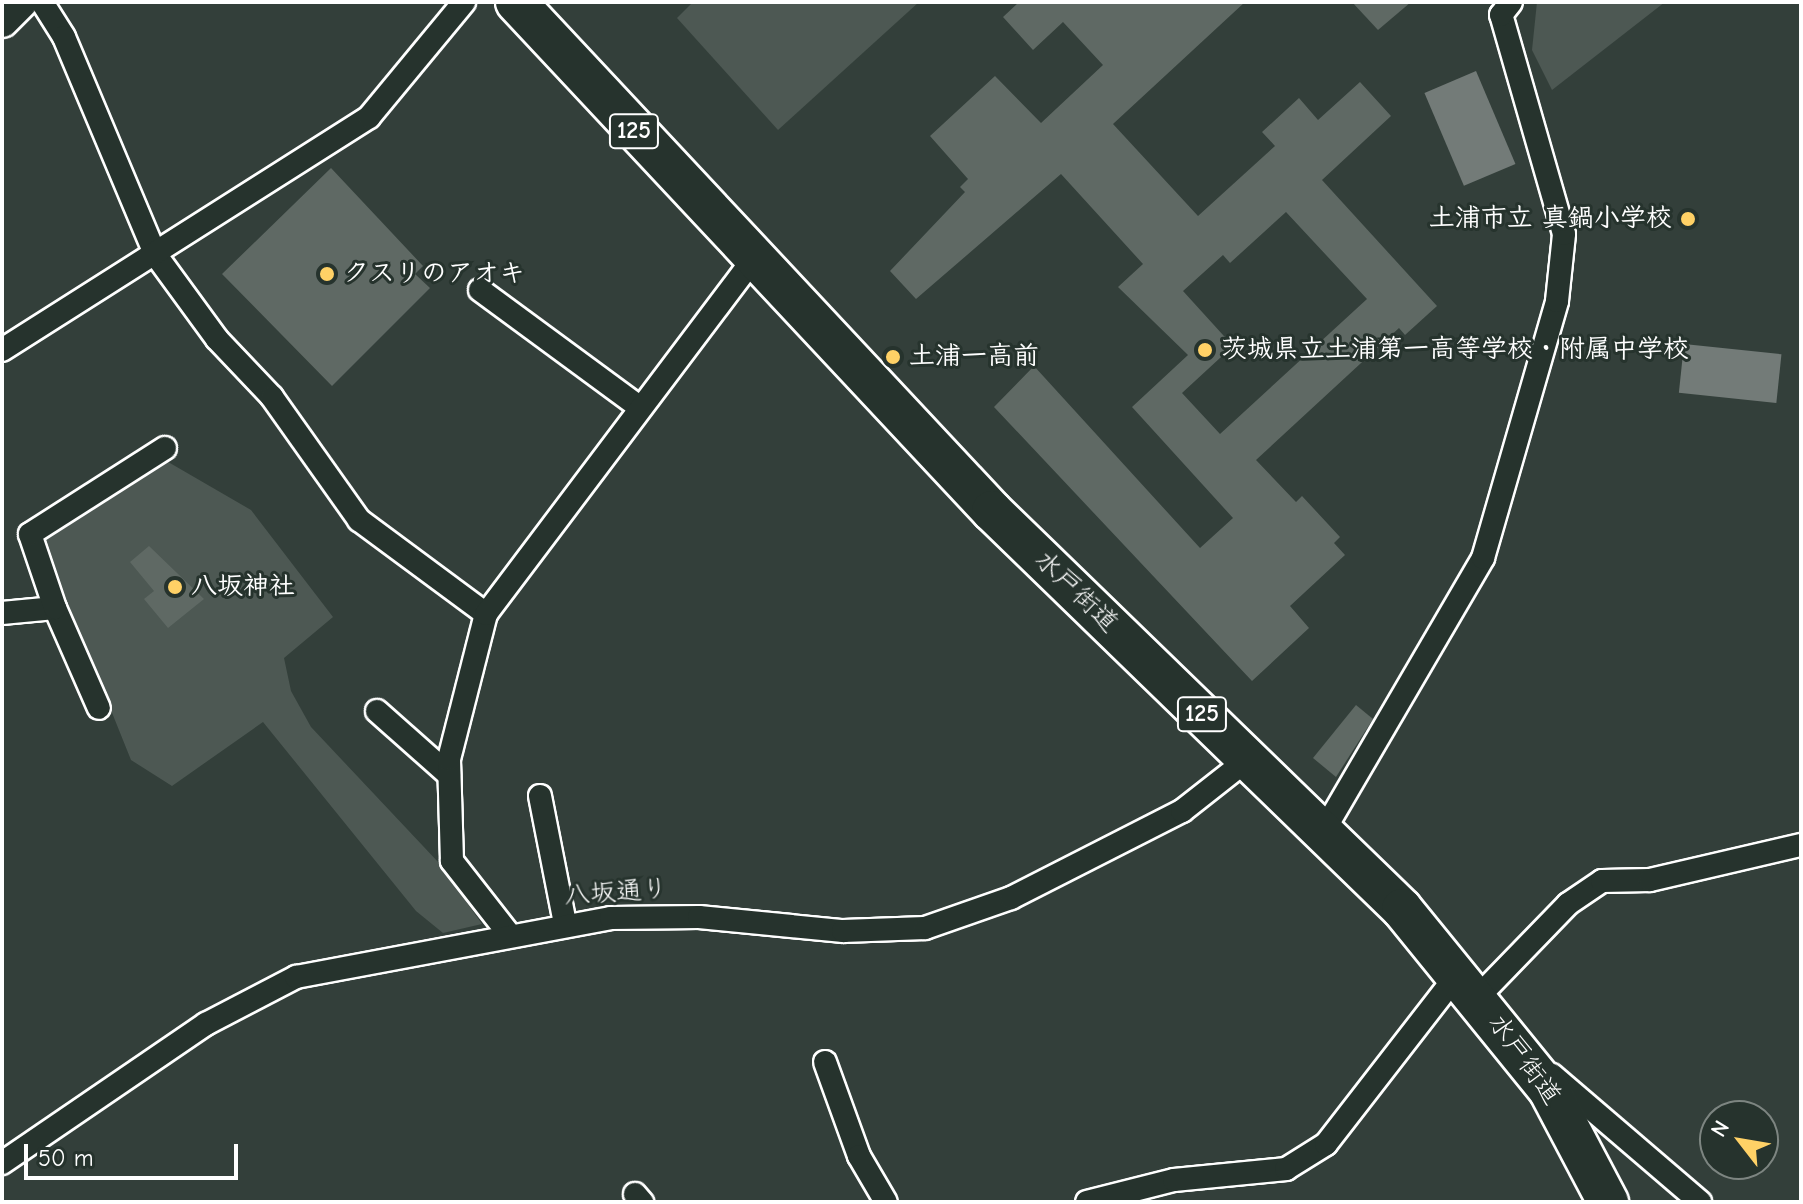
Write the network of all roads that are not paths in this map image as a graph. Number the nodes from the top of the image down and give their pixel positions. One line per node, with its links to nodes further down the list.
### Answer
1 (21, 2): 6 (street)
2 (42, 2): 7 (street)
3 (464, 2): 7 (street)
4 (516, 2): 8 (highway, 水戸街道 / 125)
5 (1511, 2): 21 (street)
6 (2, 21)
7 (155, 254): 10 (street); 15 (street)
8 (753, 260): 11 (street); 18 (highway, 水戸街道 / 125)
9 (480, 290): 11 (street)
10 (2, 350)
11 (638, 406): 15 (street)
12 (165, 448): 13 (street)
13 (55, 608): 14 (street); 16 (street)
14 (2, 613)
15 (486, 614): 19 (street)
16 (99, 708)
17 (377, 711): 19 (street)
18 (1248, 759): 21 (highway, 水戸街道 / 125); 23 (street, 八坂通り)
19 (449, 775): 24 (street)
20 (540, 796): 23 (street)
21 (1323, 832): 25 (highway, 水戸街道 / 125)
22 (1801, 845): 25 (street)
23 (565, 923): 24 (street, 八坂通り)
24 (509, 934): 28 (street, 八坂通り)
25 (1468, 985): 26 (highway, 水戸街道 / 125); 30 (street)
26 (1514, 1044): 31 (highway, 水戸街道 / 125); 32 (street)
27 (825, 1062): 29 (street)
28 (2, 1163)
29 (886, 1202)
30 (1087, 1202)
31 (1608, 1202)
32 (1700, 1202)

